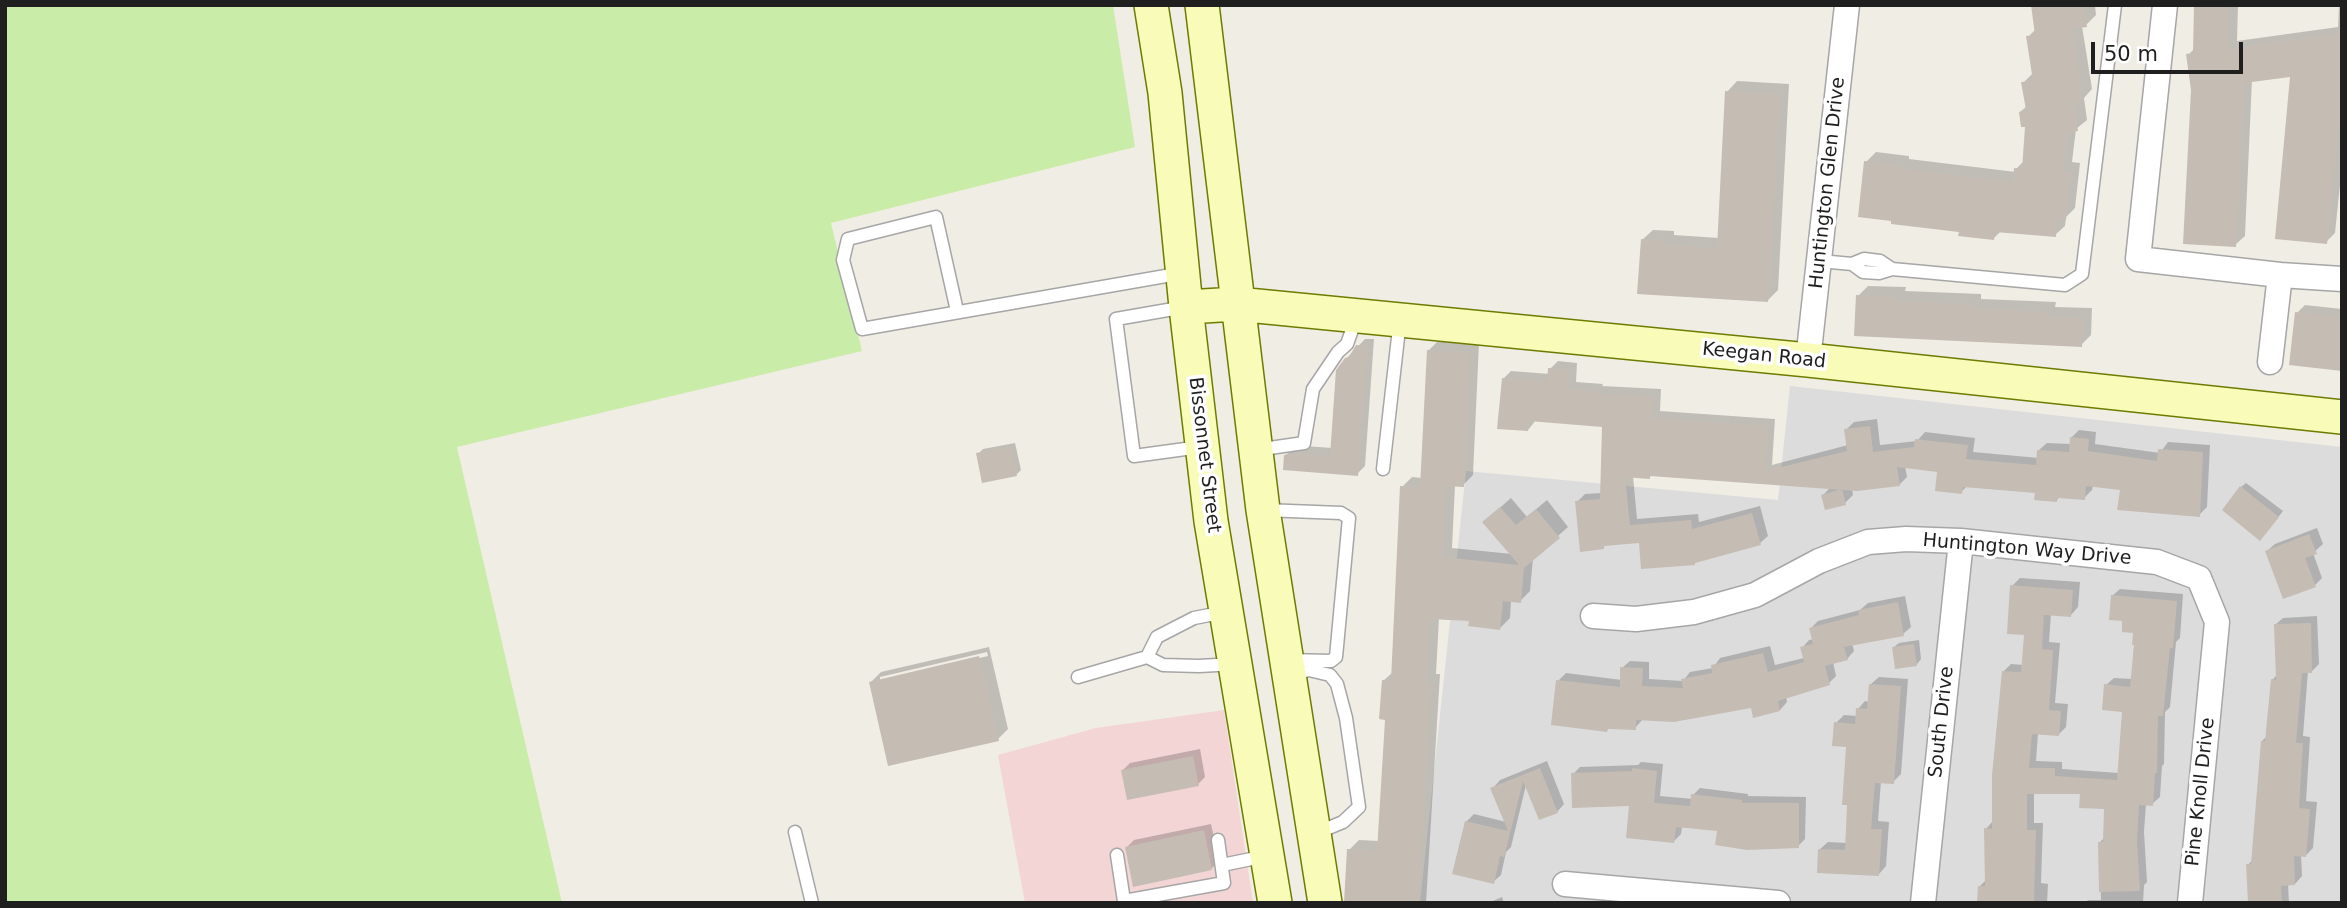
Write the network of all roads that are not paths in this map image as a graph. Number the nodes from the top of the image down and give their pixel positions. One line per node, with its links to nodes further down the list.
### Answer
1 (1151, 5): 7 (main road, Bissonnet Street)
2 (1202, 5): 10 (main road)
3 (1847, 5): 6 (street, Huntington Glen Drive)
4 (2115, 5): 6 (lane)
5 (2165, 5): 8 (street)
6 (1820, 261): 15 (street, Huntington Glen Drive)
7 (1183, 273): 11 (main road, Bissonnet Street); 12 (lane)
8 (2280, 275): 9 (street); 16 (street)
9 (2342, 279)
10 (1237, 303): 11 (main road, Keegan Road); 13 (main road, Keegan Road); 19 (main road)
11 (1186, 307): 18 (main road, Bissonnet Street); 18 (lane)
12 (957, 311): 12 (lane)
13 (1353, 315): 14 (main road, Keegan Road); 19 (lane)
14 (1400, 320): 15 (main road, Keegan Road); 20 (lane)
15 (1808, 360): 17 (main road, Keegan Road)
16 (2270, 362)
17 (2342, 417)
18 (1203, 446): 22 (main road, Bissonnet Street)
19 (1256, 450): 21 (main road)
20 (1383, 469)
21 (1264, 510): 22 (main road); 28 (main road); 28 (lane)
22 (1211, 521): 24 (main road, Bissonnet Street)
23 (1961, 541): 25 (street, Huntington Way Drive); 30 (street, Huntington Way Drive); 44 (street, South Drive)
24 (1227, 612): 26 (lane); 27 (main road, Bissonnet Street)
25 (1593, 616)
26 (1147, 657): 27 (lane); 29 (lane)
27 (1236, 664): 32 (main road, Bissonnet Street)
28 (1288, 667): 31 (main road); 34 (lane)
29 (1078, 677)
30 (2211, 680): 45 (street, Pine Knoll Drive)
31 (1303, 759): 32 (main road); 34 (main road)
32 (1253, 768): 37 (main road, Bissonnet Street)
33 (795, 832): 40 (lane)
34 (1314, 834): 42 (main road)
35 (1218, 840): 38 (lane)
36 (1117, 855): 38 (lane)
37 (1267, 856): 38 (lane); 41 (main road, Bissonnet Street)
38 (1222, 865)
39 (1565, 884): 43 (street)
40 (812, 903)
41 (1275, 903)
42 (1325, 903)
43 (1778, 903)
44 (1923, 903)
45 (2190, 903)

